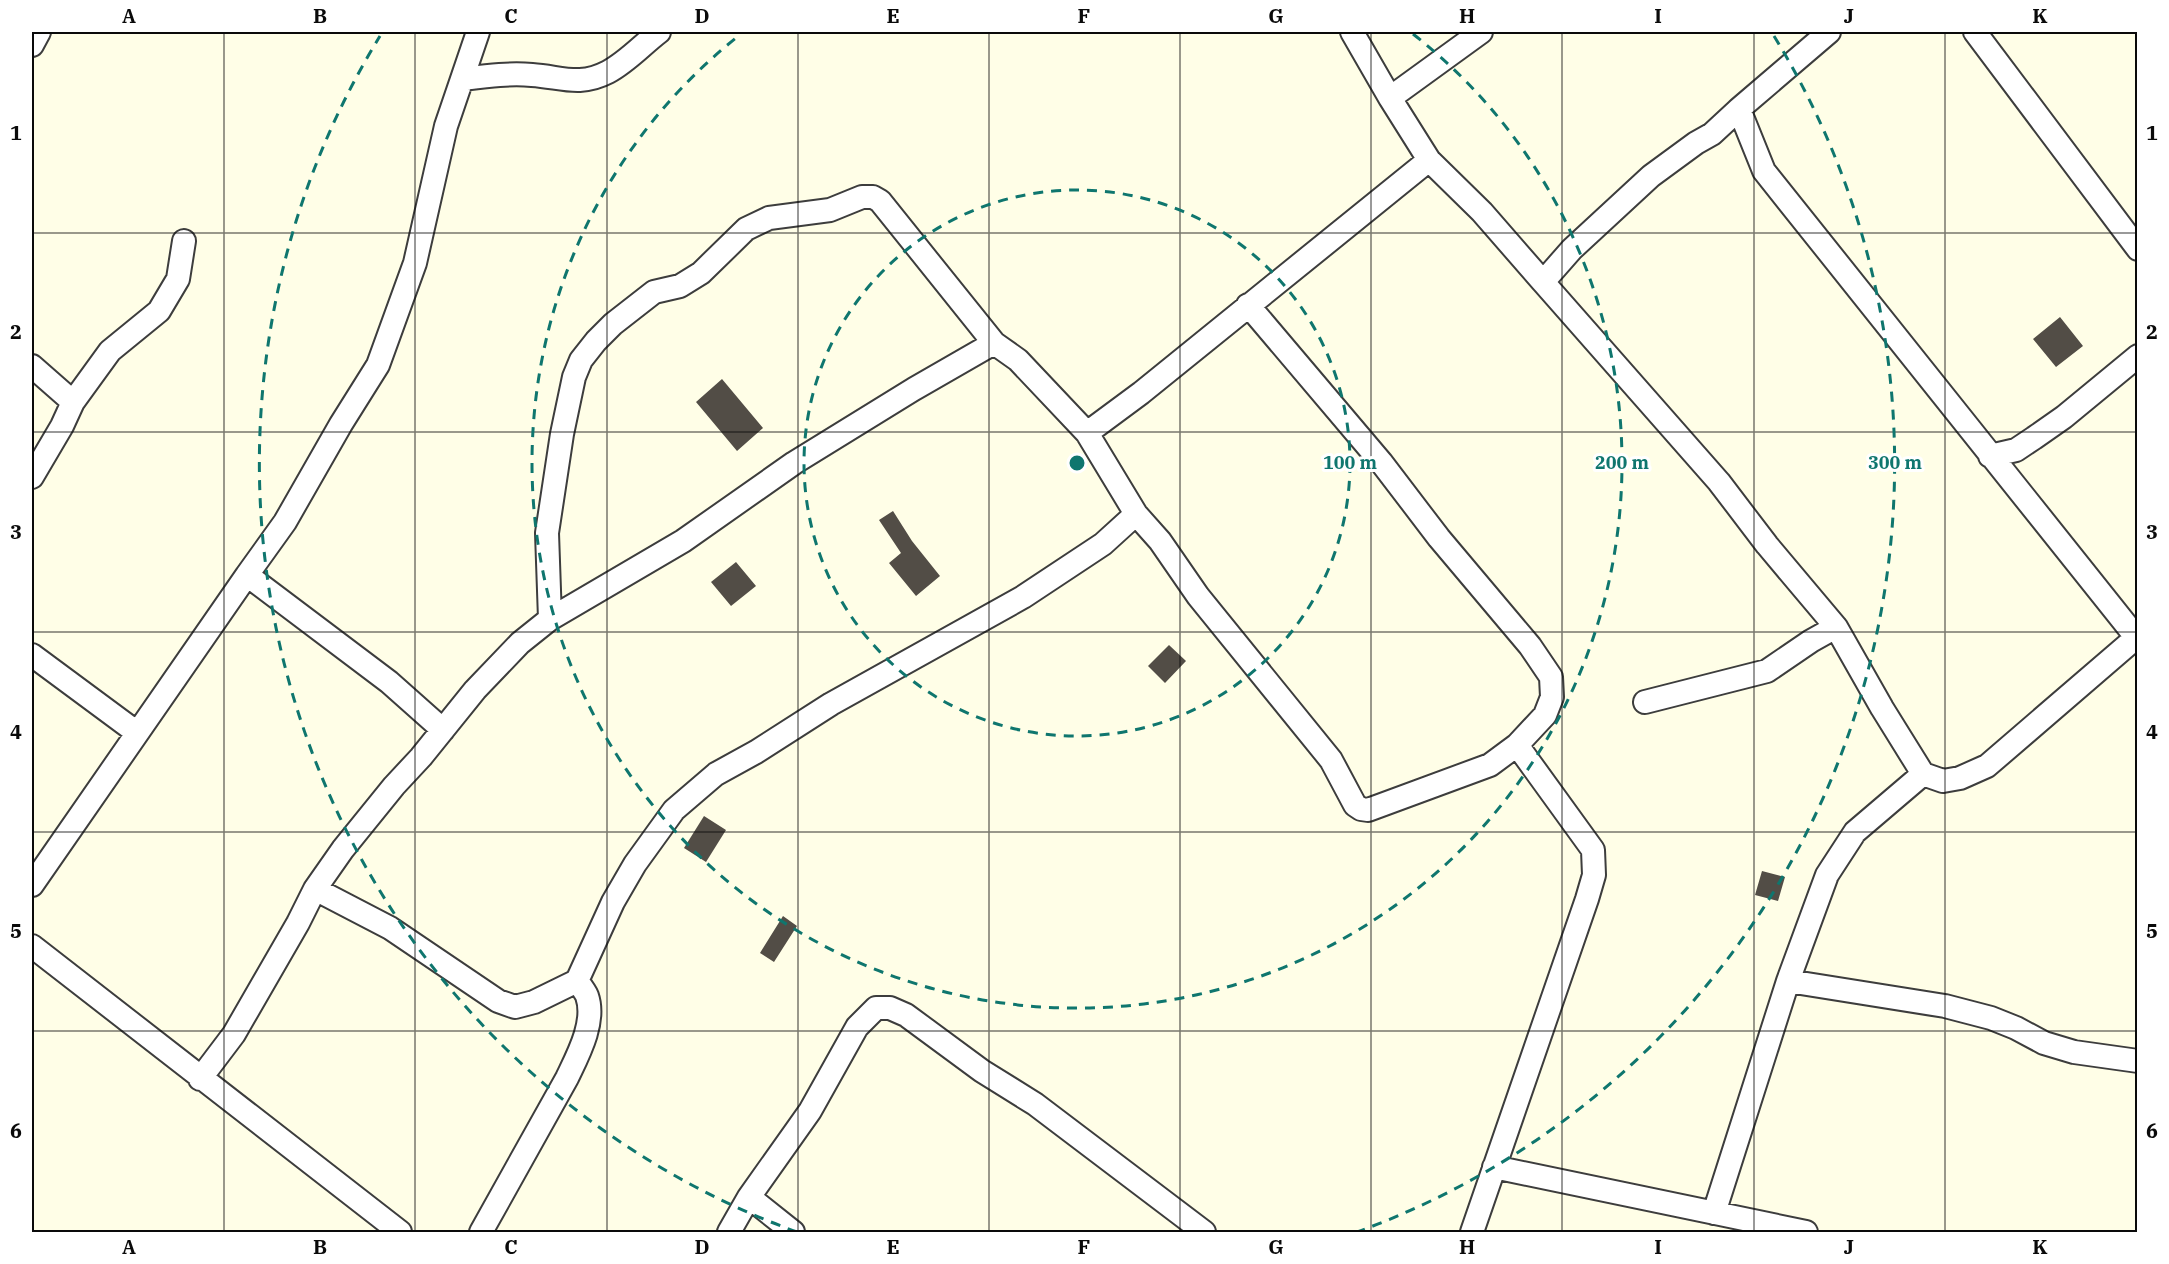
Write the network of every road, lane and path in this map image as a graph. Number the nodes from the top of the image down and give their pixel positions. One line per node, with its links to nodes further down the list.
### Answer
1 (39, 32): 8 (street)
2 (478, 32): 9 (street)
3 (658, 32): 9 (street)
4 (1352, 32): 10 (street)
5 (1481, 32): 10 (street)
6 (1829, 32): 11 (street)
7 (1975, 32): 14 (street)
8 (32, 45)
9 (464, 79): 27 (street)
10 (1390, 98): 12 (street)
11 (1739, 109): 15 (street); 23 (street)
12 (1429, 160): 15 (street); 16 (street)
13 (183, 241): 20 (street)
14 (2138, 249)
15 (1543, 282): 29 (street)
16 (1248, 305): 21 (street); 35 (street)
17 (994, 344): 21 (street); 28 (street); 28 (street)
18 (2138, 356): 22 (street)
19 (32, 366): 20 (street)
20 (73, 402): 25 (street)
21 (1087, 433): 26 (street)
22 (2016, 450): 23 (street); 24 (street)
23 (1990, 456): 24 (street)
24 (2007, 474): 30 (street)
25 (32, 477)
26 (1136, 514): 35 (street); 40 (street)
27 (247, 575): 33 (street); 34 (street)
28 (550, 619): 33 (street)
29 (1836, 627): 32 (street); 36 (street)
30 (2137, 636): 36 (street)
31 (32, 655): 34 (street)
32 (1645, 702)
33 (443, 730): 38 (street)
34 (136, 732): 37 (street)
35 (1517, 745): 44 (street)
36 (1923, 774): 41 (street)
37 (32, 885)
38 (315, 889): 40 (street); 43 (street)
39 (32, 946): 43 (street)
40 (577, 981): 48 (street)
41 (1788, 981): 42 (street); 46 (street)
42 (2138, 1060)
43 (200, 1078): 47 (street)
44 (1494, 1167): 46 (street); 52 (street)
45 (749, 1197): 49 (street); 50 (street); 51 (street)
46 (1714, 1213): 53 (street)
47 (400, 1233)
48 (481, 1233)
49 (729, 1233)
50 (793, 1233)
51 (1204, 1233)
52 (1472, 1233)
53 (1806, 1233)

